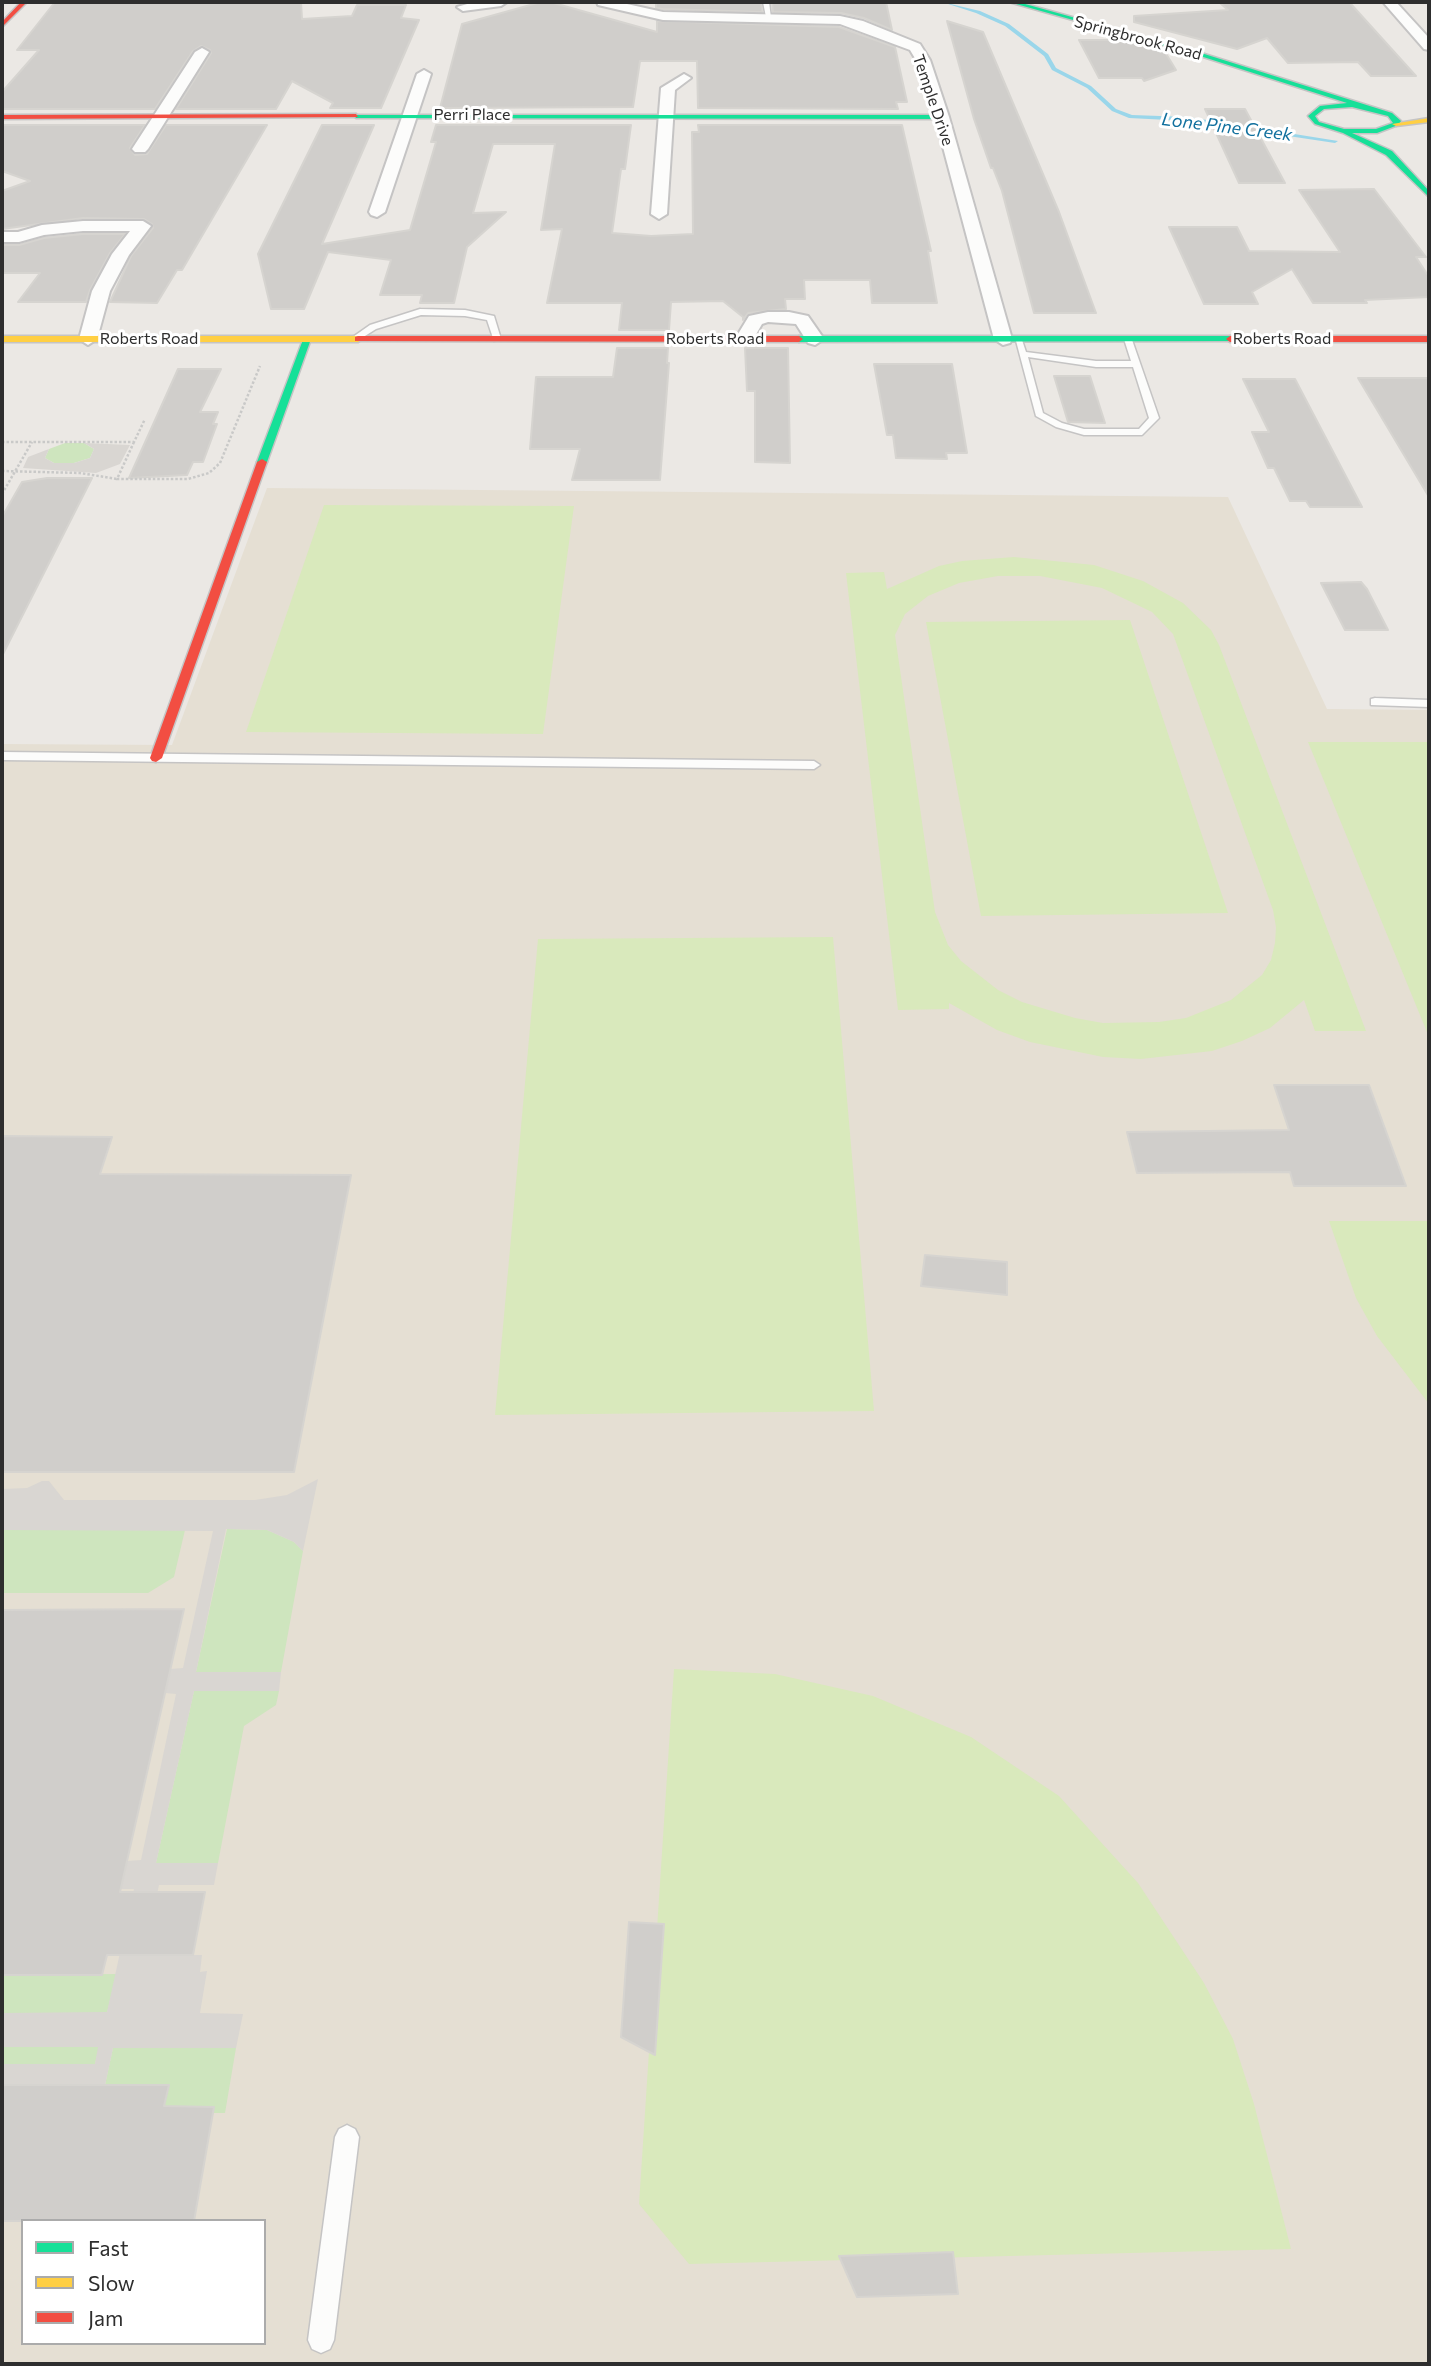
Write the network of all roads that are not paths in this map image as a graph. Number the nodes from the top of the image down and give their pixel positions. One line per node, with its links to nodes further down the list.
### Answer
1 (24, 2): 9 (street)
2 (501, 2): 7 (street)
3 (603, 2): 8 (street, Temple Drive)
4 (766, 2): 8 (lane)
5 (1012, 2): 13 (street, Springbrook Road)
6 (1390, 2): 10 (street)
7 (463, 7)
8 (769, 17): 23 (street, Temple Drive)
9 (2, 25)
10 (1429, 46)
11 (202, 52): 22 (street)
12 (424, 74): 18 (street)
13 (1263, 76): 15 (street, Springbrook Road); 16 (street, Springbrook Road)
14 (684, 78): 19 (street)
15 (1363, 106): 16 (street); 17 (street)
16 (1316, 110): 26 (street, Springbrook Road)
17 (1382, 111): 20 (street); 25 (street)
18 (410, 115): 19 (street, Perri Place); 22 (street, Perri Place); 31 (street)
19 (665, 115): 23 (street, Perri Place); 32 (street)
20 (1429, 115)
21 (2, 117): 22 (street, Perri Place)
22 (161, 117): 27 (street)
23 (942, 117): 43 (street, Temple Drive)
24 (1429, 120): 25 (street)
25 (1391, 127): 26 (street); 28 (street)
26 (1334, 129): 28 (street)
27 (140, 149)
28 (1389, 153): 29 (street)
29 (1423, 180): 30 (street)
30 (1429, 195)
31 (377, 212)
32 (659, 214)
33 (10, 237): 35 (street)
34 (2, 339): 35 (street, Roberts Road)
35 (88, 339): 36 (street, Roberts Road)
36 (307, 339): 37 (street, Roberts Road); 48 (street)
37 (355, 339): 38 (street, Roberts Road); 38 (lane)
38 (497, 339): 39 (street, Roberts Road)
39 (744, 339): 40 (street)
40 (815, 339): 43 (street, Roberts Road)
41 (1128, 339): 42 (street, Roberts Road); 43 (street, Roberts Road); 44 (lane)
42 (1429, 339)
43 (1015, 344): 44 (lane); 44 (lane)
44 (1136, 364)
45 (1376, 702): 46 (lane)
46 (1429, 704)
47 (2, 756): 48 (lane)
48 (156, 758): 49 (lane)
49 (814, 765)
50 (347, 2137): 51 (lane)
51 (321, 2340)

